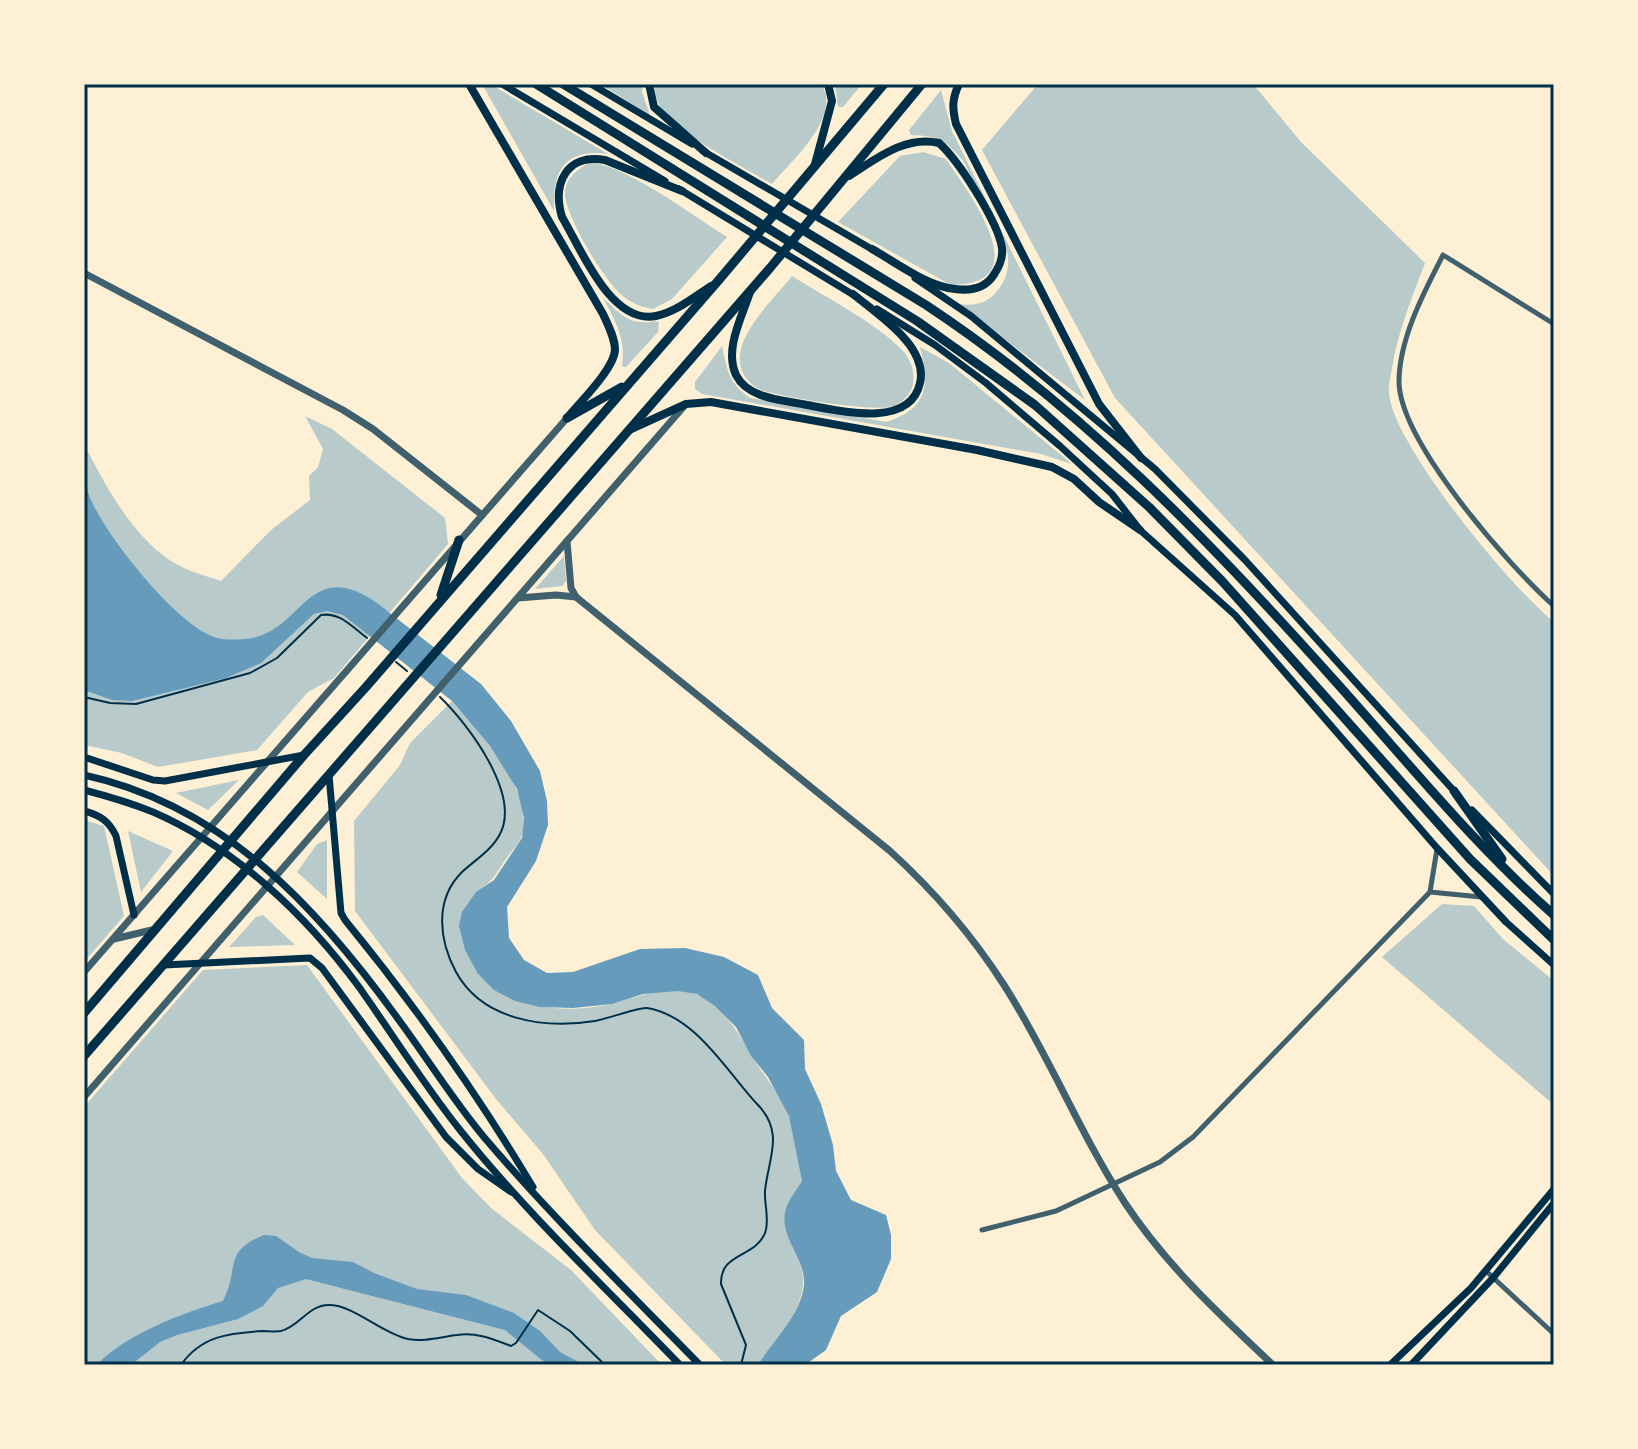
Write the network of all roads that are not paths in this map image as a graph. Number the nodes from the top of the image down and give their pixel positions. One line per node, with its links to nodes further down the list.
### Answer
1 (469, 84): 23 (main road)
2 (502, 84): 14 (main road)
3 (536, 84): 52 (highway)
4 (563, 84): 44 (highway)
5 (591, 84): 11 (main road)
6 (649, 84): 11 (main road)
7 (828, 84): 12 (main road)
8 (884, 84): 12 (highway)
9 (922, 84): 13 (highway)
10 (959, 84): 25 (main road)
11 (706, 153): 15 (main road)
12 (813, 170): 17 (highway)
13 (844, 179): 15 (main road); 18 (highway)
14 (682, 191): 17 (main road); 19 (main road)
15 (872, 249): 25 (main road)
16 (84, 273): 26 (street)
17 (718, 281): 21 (highway)
18 (751, 289): 19 (main road); 24 (highway)
19 (853, 294): 27 (main road)
20 (1554, 324): 33 (street)
21 (629, 384): 23 (highway); 32 (highway)
22 (686, 404): 24 (main road); 27 (main road); 29 (street)
23 (567, 418): 26 (street)
24 (628, 430): 38 (highway)
25 (1141, 458): 40 (main road)
26 (482, 515): 28 (street)
27 (1140, 530): 43 (main road)
28 (459, 540): 32 (highway); 36 (street)
29 (567, 541): 30 (street); 31 (street)
30 (576, 597): 31 (street); 60 (street)
31 (517, 598): 42 (street)
32 (439, 602): 34 (highway)
33 (1554, 606)
34 (304, 755): 36 (main road); 50 (highway)
35 (84, 757): 36 (main road)
36 (266, 763): 48 (street)
37 (84, 775): 63 (main road)
38 (329, 775): 42 (main road); 54 (highway)
39 (84, 790): 62 (main road)
40 (1454, 791): 44 (highway); 46 (main road)
41 (84, 811): 48 (main road)
42 (332, 811): 53 (street); 63 (main road)
43 (1437, 848): 45 (street); 47 (main road)
44 (1526, 891): 49 (highway)
45 (1430, 892): 47 (street); 60 (street)
46 (1554, 894)
47 (1481, 897): 55 (main road)
48 (134, 915): 51 (street)
49 (1554, 915)
50 (158, 928): 51 (street); 57 (highway)
51 (112, 939): 56 (street)
52 (1554, 940)
53 (201, 962): 54 (main road); 59 (street); 62 (main road)
54 (164, 965): 58 (highway)
55 (1554, 965)
56 (84, 972)
57 (84, 1013)
58 (84, 1056)
59 (84, 1097)
60 (1114, 1185): 65 (street); 71 (street)
61 (1554, 1189): 66 (main road)
62 (522, 1200): 69 (main road)
63 (543, 1202): 70 (main road)
64 (1554, 1203): 67 (main road)
65 (982, 1230)
66 (1486, 1271): 67 (street); 72 (main road)
67 (1493, 1278): 68 (street); 73 (main road)
68 (1554, 1334)
69 (680, 1365)
70 (700, 1365)
71 (1273, 1365)
72 (1390, 1365)
73 (1411, 1365)

